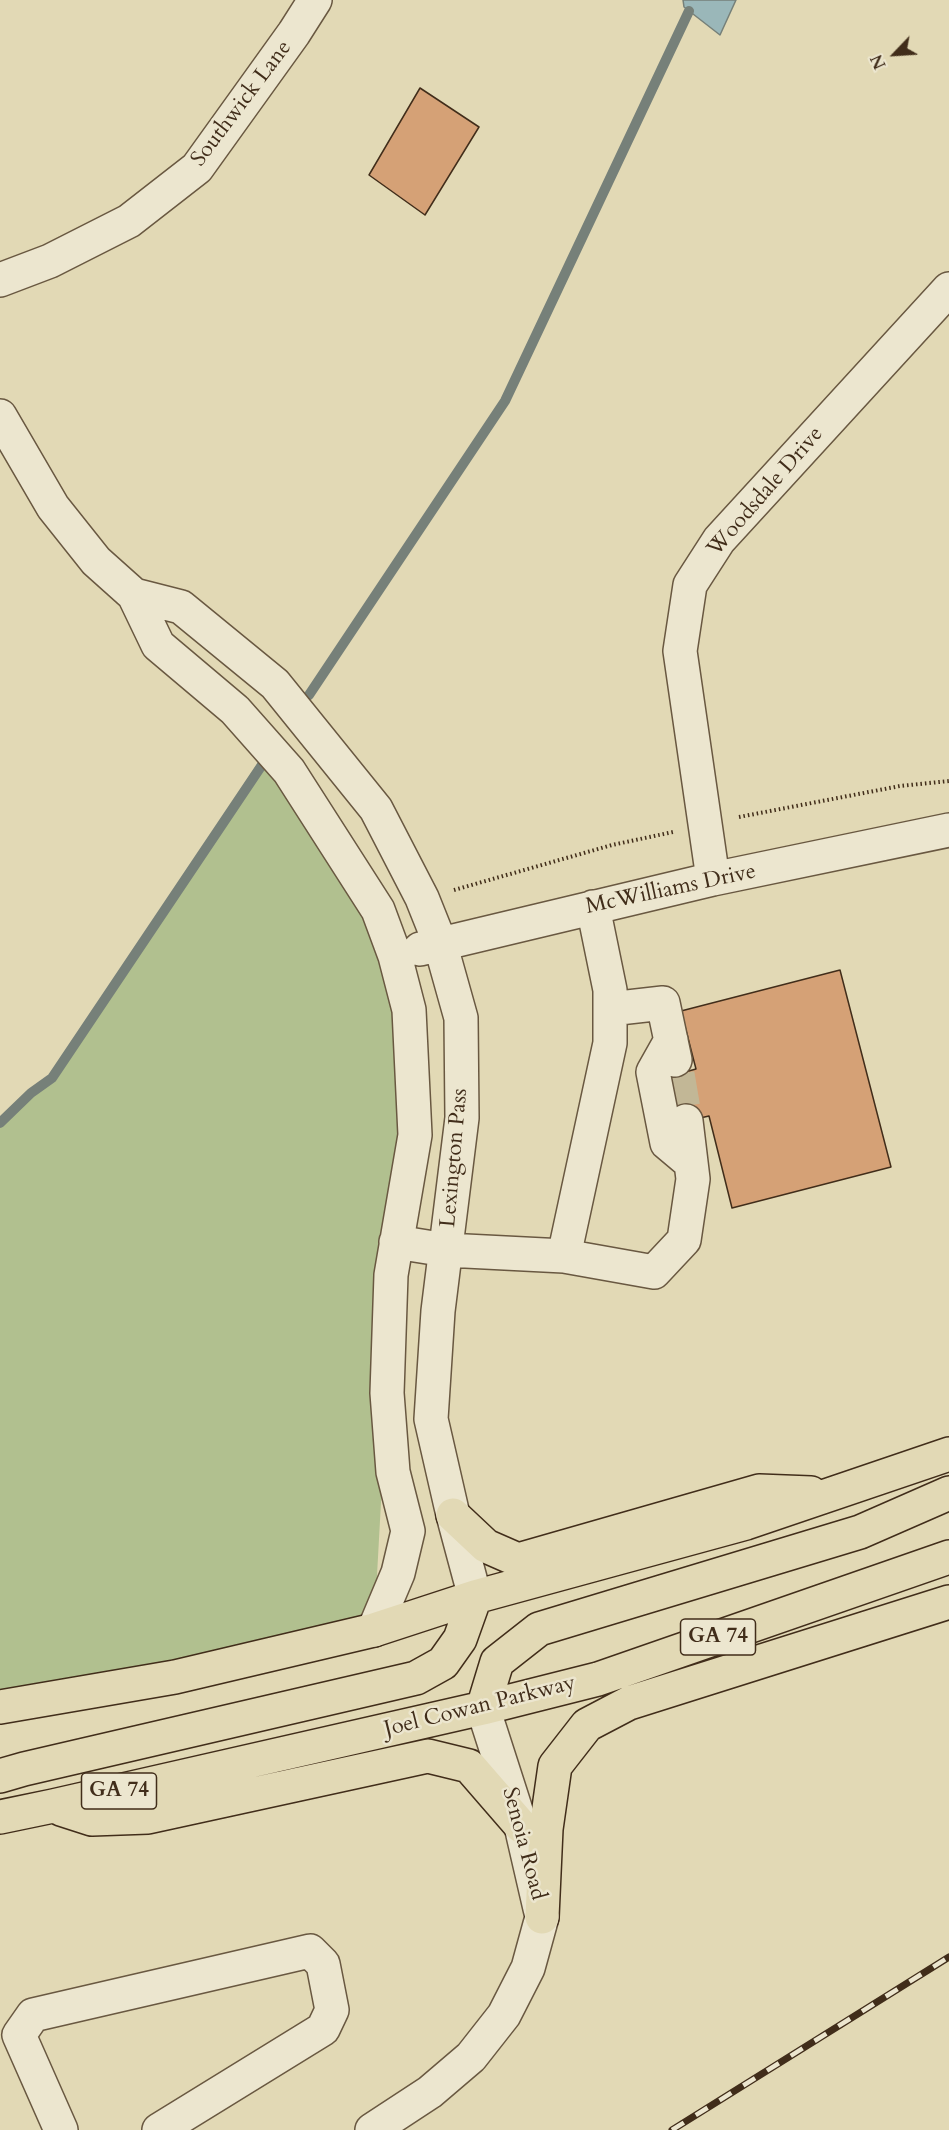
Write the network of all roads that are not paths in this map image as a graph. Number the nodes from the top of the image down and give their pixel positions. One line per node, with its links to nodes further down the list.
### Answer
1 (315, 0): 2 (street, Southwick Lane)
2 (0, 280)
3 (949, 289): 7 (street, Woodsdale Drive)
4 (0, 416): 5 (street, Lexington Pass)
5 (134, 595): 9 (street, Lexington Pass); 10 (street, Lexington Pass)
6 (949, 830): 7 (street, McWilliams Drive)
7 (713, 879): 8 (street, McWilliams Drive)
8 (593, 907): 9 (street, McWilliams Drive); 11 (street)
9 (440, 943): 10 (street, McWilliams Drive); 17 (street, Lexington Pass)
10 (395, 956): 16 (street, Lexington Pass)
11 (610, 1008): 12 (street); 18 (street)
12 (670, 1040): 13 (street); 15 (street)
13 (678, 1074)
14 (686, 1121): 15 (street)
15 (692, 1164): 18 (street)
16 (396, 1242): 17 (street); 26 (street, Lexington Pass)
17 (446, 1250): 18 (street); 22 (street, Lexington Pass)
18 (564, 1256)
19 (949, 1454): 21 (main road)
20 (949, 1493): 28 (main road)
21 (831, 1494): 22 (main road); 24 (main road)
22 (453, 1515): 24 (street, Lexington Pass)
23 (949, 1557): 28 (main road, Joel Cowan Parkway / GA 74)
24 (475, 1597): 26 (main road); 29 (main road)
25 (949, 1602): 33 (main road)
26 (374, 1630): 27 (main road)
27 (0, 1707)
28 (483, 1708): 30 (main road, Joel Cowan Parkway / GA 74); 32 (street, Senoia Road)
29 (0, 1776)
30 (53, 1806): 31 (main road, Joel Cowan Parkway / GA 74); 32 (main road)
31 (0, 1817)
32 (521, 1826): 33 (street, Senoia Road)
33 (542, 1917): 36 (street, Senoia Road)
34 (61, 2130): 35 (street)
35 (159, 2130)
36 (372, 2130)

